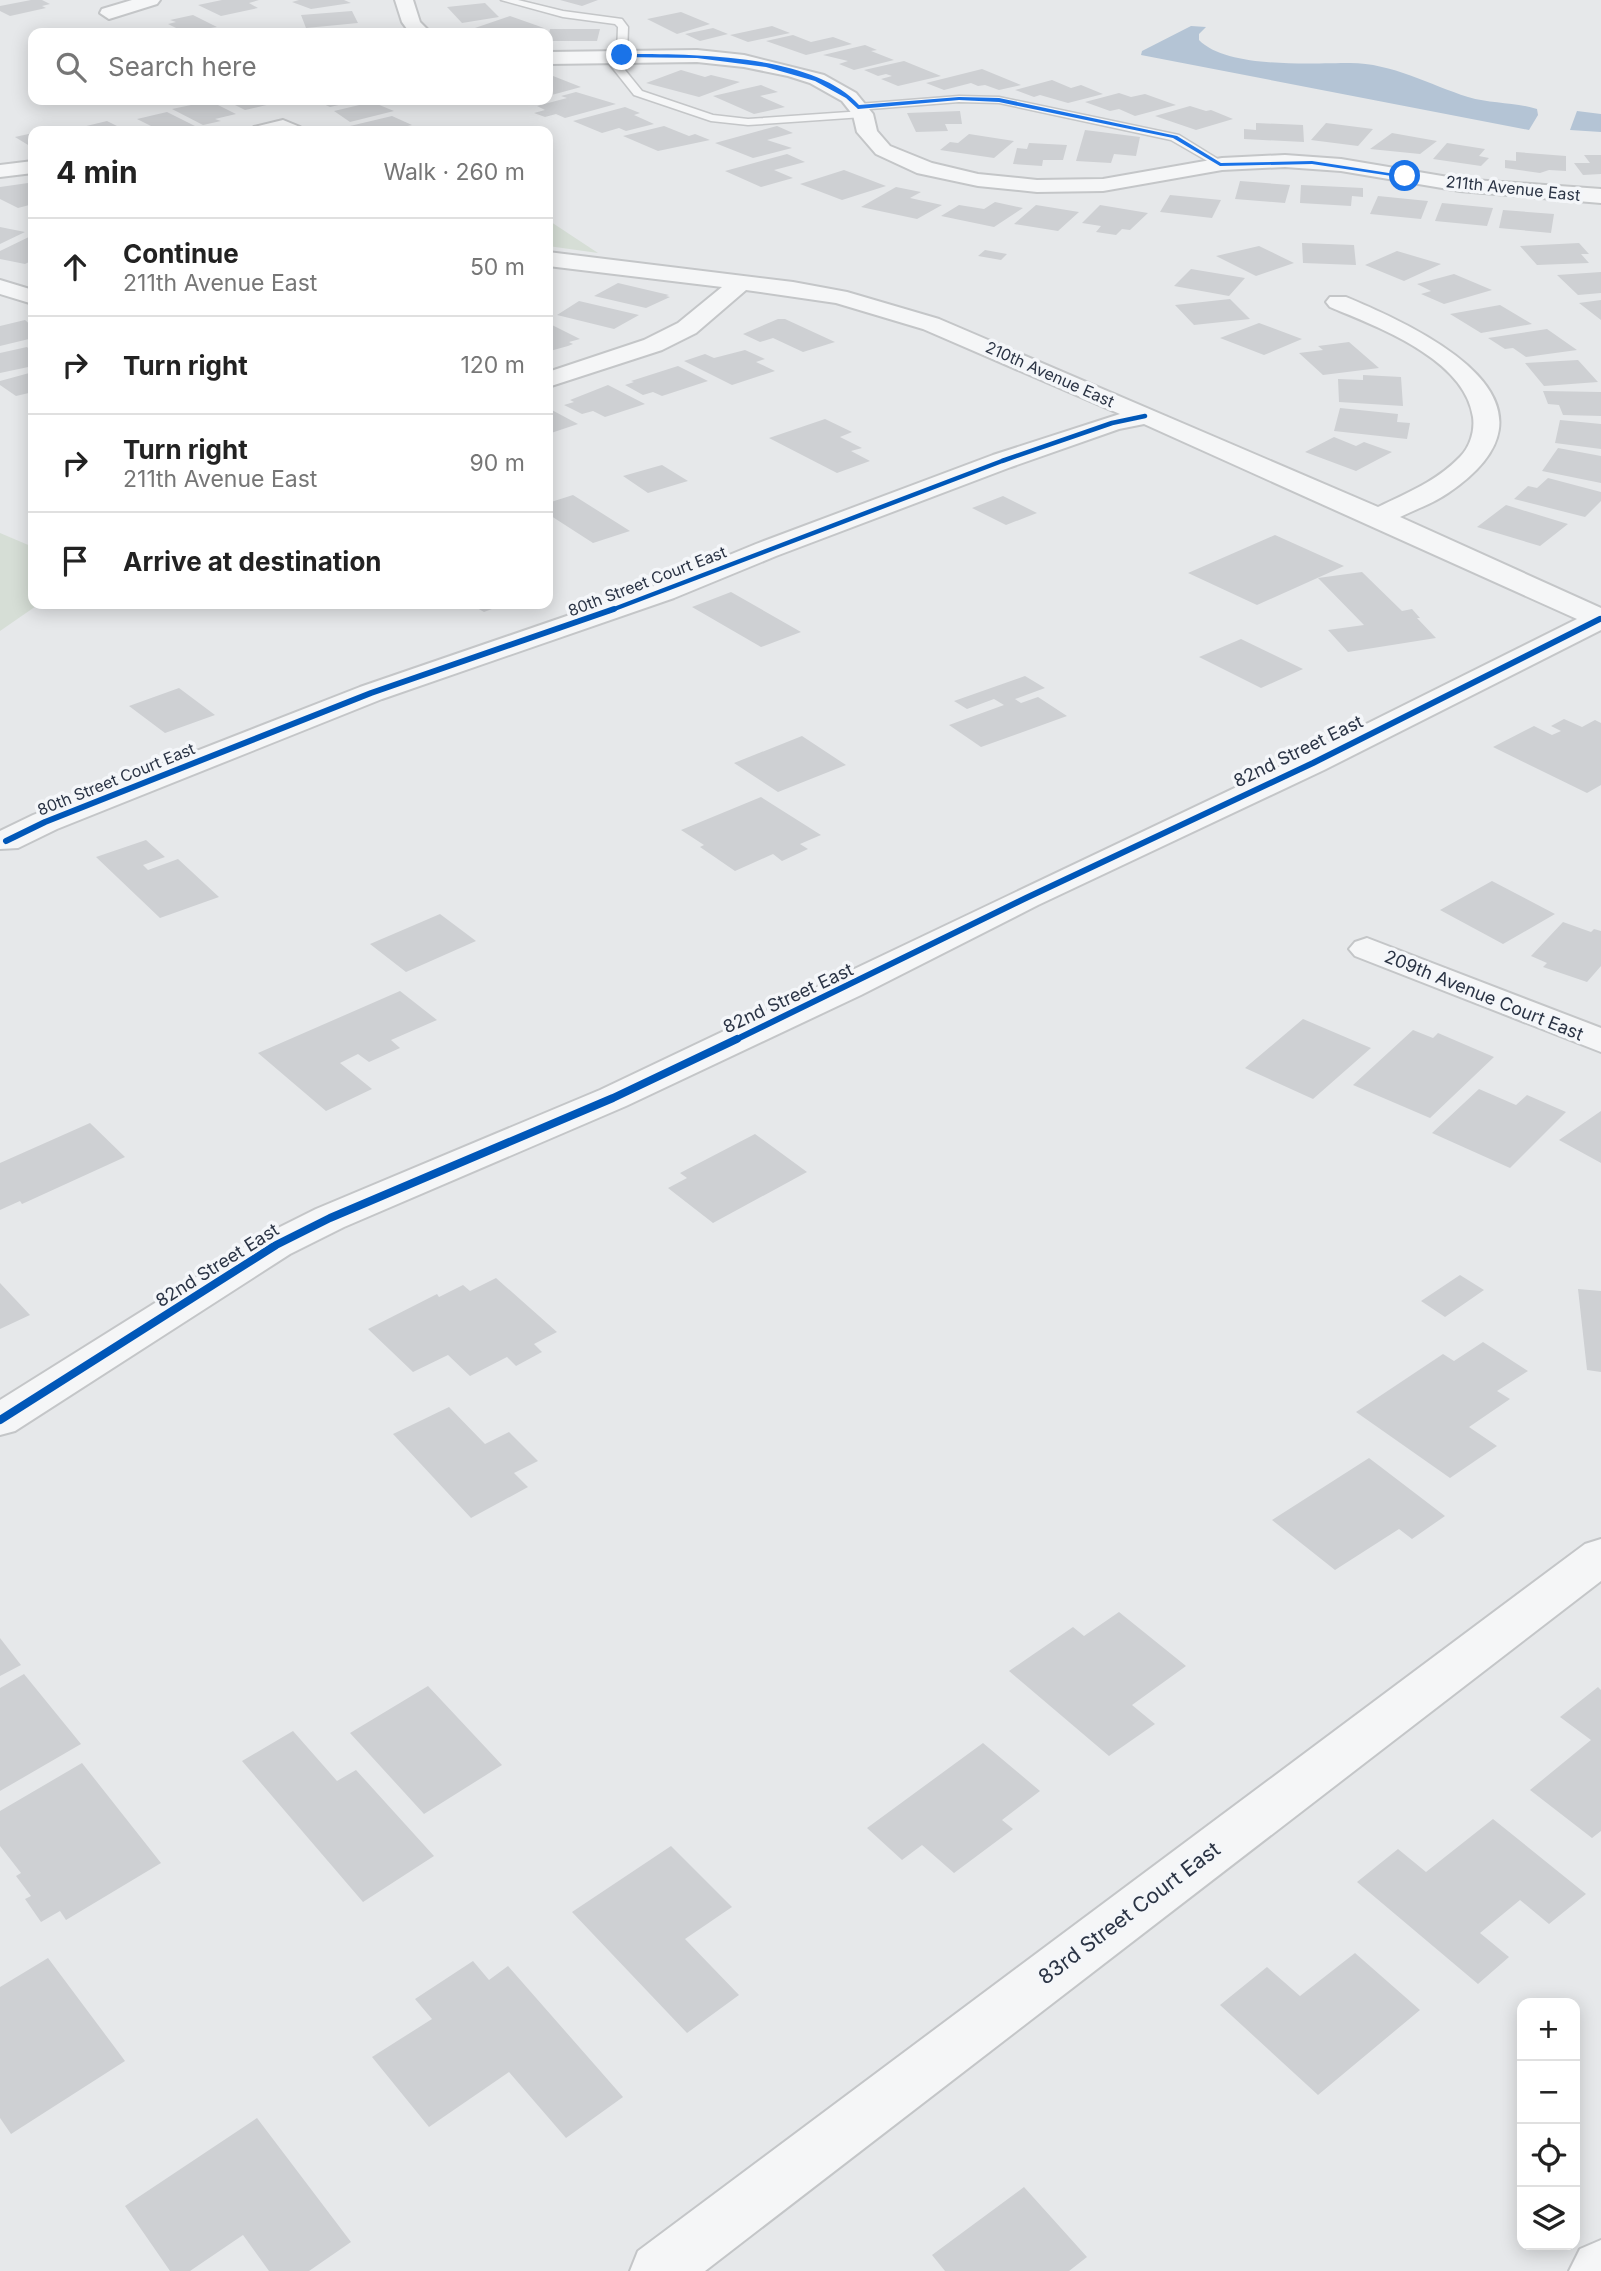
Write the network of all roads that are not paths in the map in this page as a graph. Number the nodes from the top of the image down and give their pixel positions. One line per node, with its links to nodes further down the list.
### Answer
1 (151, 0): 5 (street)
2 (405, 0): 3 (lane); 6 (street)
3 (416, 0)
4 (506, 0): 7 (lane)
5 (109, 13)
6 (415, 28)
7 (615, 56): 8 (street, 211th Avenue East); 9 (street, 211th Avenue East); 9 (lane)
8 (553, 58)
9 (860, 111): 10 (lane); 10 (street, 211th Avenue East)
10 (1220, 164): 13 (street, 211th Avenue East)
11 (28, 168): 12 (street)
12 (0, 171)
13 (1601, 196)
14 (553, 260): 15 (street, 210th Avenue East)
15 (741, 283): 19 (street); 20 (street, 210th Avenue East)
16 (0, 287): 17 (street)
17 (28, 295)
18 (1338, 302): 21 (street)
19 (553, 378)
20 (1145, 416): 21 (street, 210th Avenue East); 23 (street, 80th Street Court East)
21 (1378, 517): 22 (street, 210th Avenue East)
22 (1601, 619): 26 (street, 82nd Street East)
23 (3, 843)
24 (1367, 949): 25 (street, 209th Avenue Court East)
25 (1601, 1041)
26 (0, 1420)
27 (1601, 1556): 28 (street, 83rd Street Court East)
28 (659, 2271)

